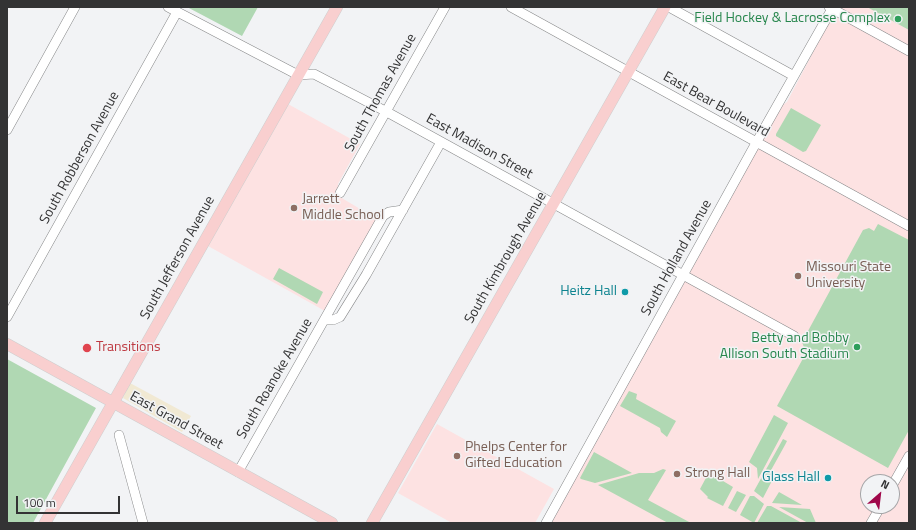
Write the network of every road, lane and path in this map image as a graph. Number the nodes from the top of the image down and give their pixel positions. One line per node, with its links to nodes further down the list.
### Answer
1 (75, 7): 15 (street)
2 (168, 7): 9 (street, East Madison Street)
3 (336, 7): 12 (main road, South Jefferson Avenue)
4 (446, 7): 14 (street, South Thomas Avenue)
5 (511, 7): 11 (street, East Bear Boulevard)
6 (665, 7): 11 (main road, South Kimbrough Avenue)
7 (669, 7): 13 (street)
8 (831, 8): 10 (street); 13 (street, South Holland Avenue)
9 (177, 12): 12 (street, East Madison Street); 23 (street, South Robberson Avenue)
10 (909, 51)
11 (628, 72): 17 (street, East Bear Boulevard); 19 (main road, South Kimbrough Avenue)
12 (298, 75): 14 (street, East Madison Street); 27 (main road, South Jefferson Avenue)
13 (794, 76): 17 (street, South Holland Avenue)
14 (387, 112): 16 (street, East Madison Street); 18 (street, South Thomas Avenue)
15 (7, 130)
16 (442, 142): 19 (street, East Madison Street); 20 (street, South Roanoke Avenue)
17 (756, 143): 21 (street, East Bear Boulevard); 22 (street, South Holland Avenue)
18 (340, 193)
19 (554, 204): 22 (street, East Madison Street); 36 (main road, South Kimbrough Avenue)
20 (403, 210): 24 (street, South Roanoke Avenue); 24 (street, South Roanoke Avenue)
21 (909, 226)
22 (684, 276): 25 (street, East Madison Street); 37 (street, South Holland Avenue)
23 (7, 317)
24 (325, 320): 30 (street, South Roanoke Avenue)
25 (794, 336)
26 (7, 344): 27 (main road, East Grand Street)
27 (113, 403): 30 (main road, East Grand Street); 33 (main road, South Jefferson Avenue)
28 (119, 435): 34 (street)
29 (909, 456): 31 (street)
30 (238, 472): 35 (main road, East Grand Street)
31 (899, 474)
32 (876, 514): 38 (street)
33 (46, 523)
34 (143, 523)
35 (332, 523)
36 (372, 523)
37 (546, 523)
38 (871, 523)

